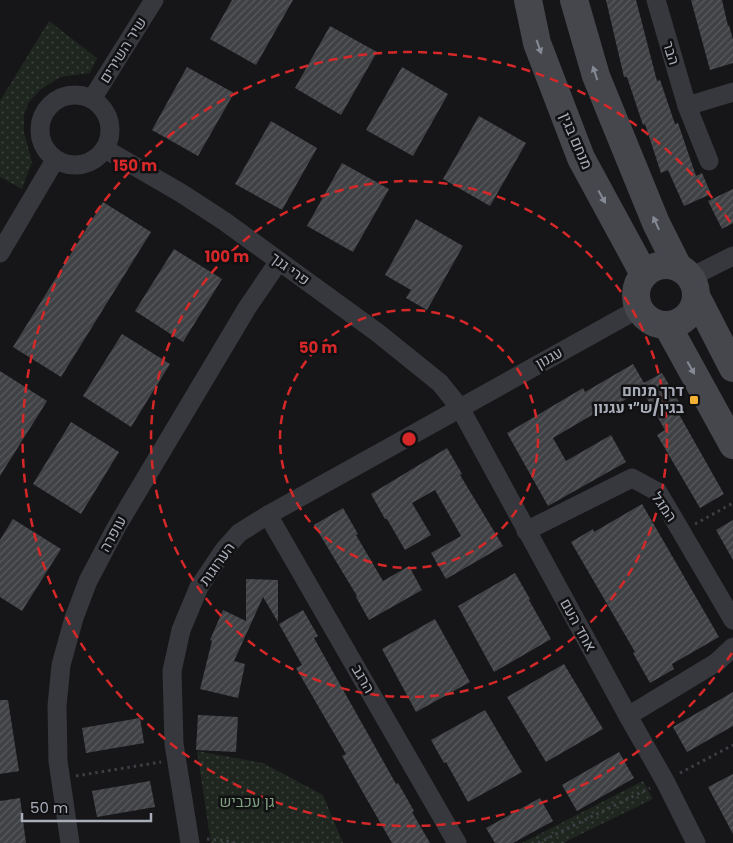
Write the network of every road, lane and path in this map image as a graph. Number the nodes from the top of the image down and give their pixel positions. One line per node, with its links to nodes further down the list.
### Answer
1 (154, 0): 6 (street, שיר השירים)
2 (528, 0): 14 (main road, מנחם בגין, one-way to 14)
3 (574, 0): 15 (main road, one-way to 3)
4 (656, 0): 7 (street, הבר)
5 (733, 92): 7 (street)
6 (92, 99): 8 (street); 9 (street)
7 (687, 106): 10 (street, הבר)
8 (104, 148): 9 (street); 13 (street, פרי גנך)
9 (55, 160): 11 (street)
10 (709, 161)
11 (0, 253)
12 (733, 256): 15 (street)
13 (279, 261): 19 (street, פרי גנך); 30 (street, עופרה)
14 (644, 274): 15 (main road); 16 (main road)
15 (688, 280): 17 (main road); 18 (main road)
16 (638, 309): 17 (main road); 19 (street, עגנון)
17 (667, 325): 20 (main road, one-way to 20)
18 (733, 368)
19 (460, 408): 22 (street, הערוגות); 23 (street, אחד העם)
20 (733, 445)
21 (733, 504): 24 (path)
22 (268, 515): 29 (street, הערוגות); 36 (street, הרגב)
23 (526, 531): 24 (street, המגל); 27 (street, אחד העם)
24 (681, 531): 25 (street, המגל)
25 (733, 620)
26 (733, 647): 27 (street)
27 (628, 716): 31 (street, אחד העם)
28 (733, 745): 31 (path)
29 (176, 760): 30 (path); 33 (street, הערוגות)
30 (61, 779): 34 (street, עופרה)
31 (665, 780): 32 (path); 39 (street, אחד העם)
32 (550, 837): 37 (path); 38 (path)
33 (190, 841): 35 (path)
34 (70, 843)
35 (235, 843)
36 (457, 843)
37 (538, 843)
38 (550, 843)
39 (696, 843)

